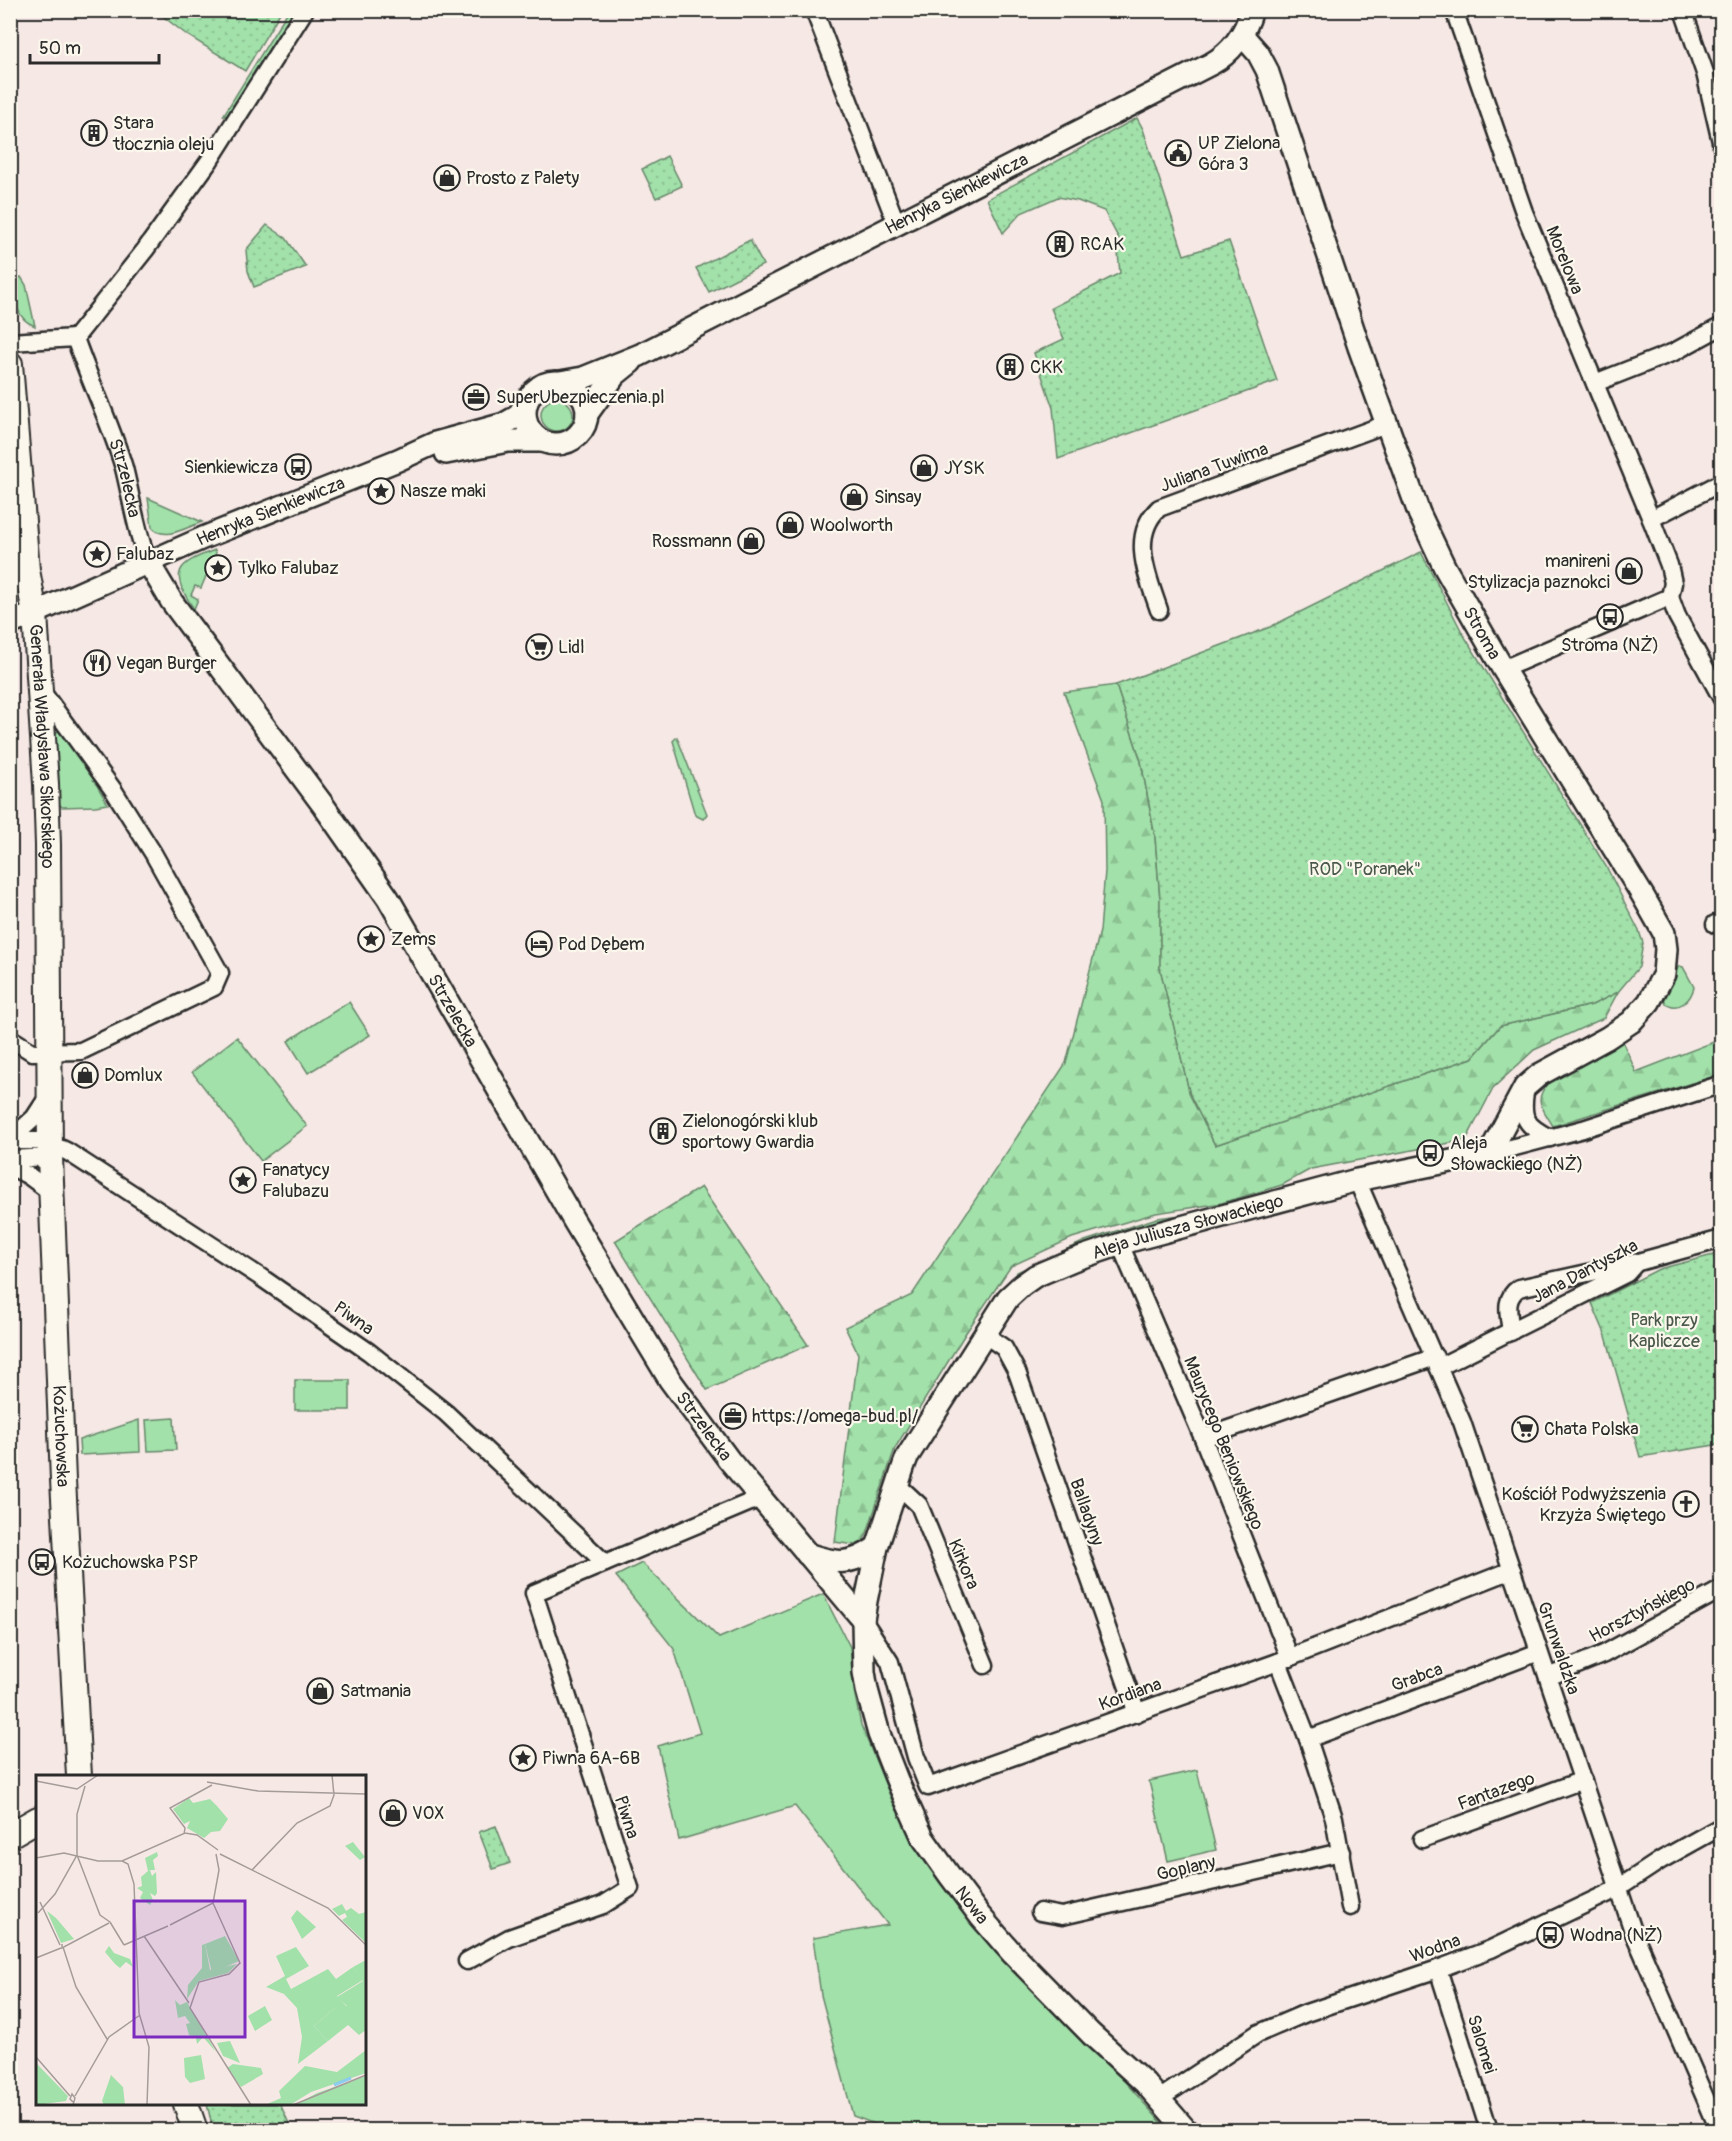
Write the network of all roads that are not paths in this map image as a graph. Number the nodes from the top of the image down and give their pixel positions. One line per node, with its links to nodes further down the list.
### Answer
1 (305, 10): 10 (street)
2 (814, 10): 8 (street)
3 (1252, 10): 6 (street, Henryka Sienkiewicza)
4 (1454, 10): 15 (street, Morelowa)
5 (1683, 10): 7 (street)
6 (1242, 35): 8 (street, Henryka Sienkiewicza); 18 (street, Stroma)
7 (1722, 146)
8 (897, 225): 12 (street, Henryka Sienkiewicza)
9 (1722, 326): 15 (street)
10 (75, 338): 11 (street); 23 (street, Strzelecka)
11 (10, 342)
12 (640, 355): 14 (street, Henryka Sienkiewicza); 17 (street, Henryka Sienkiewicza)
13 (10, 364): 26 (main road, Generała Władysława Sikorskiego)
14 (560, 382): 16 (street); 17 (street)
15 (1594, 383): 22 (street, Morelowa)
16 (527, 401): 19 (street); 20 (street, Henryka Sienkiewicza)
17 (587, 414): 19 (street)
18 (1386, 424): 25 (street, Juliana Tuwima); 28 (street, Stroma)
19 (541, 441): 20 (street, Henryka Sienkiewicza)
20 (398, 460): 23 (street, Henryka Sienkiewicza)
21 (1722, 482): 22 (street)
22 (1651, 519): 24 (street, Morelowa)
23 (148, 562): 26 (street, Henryka Sienkiewicza); 52 (street, Strzelecka)
24 (1670, 597): 28 (street); 30 (street, Morelowa)
25 (1159, 610)
26 (35, 614): 27 (street, Henryka Sienkiewicza); 29 (main road, Generała Władysława Sikorskiego)
27 (10, 624)
28 (1503, 669): 34 (street, Stroma)
29 (40, 689): 32 (main road, Generała Władysława Sikorskiego); 32 (street)
30 (1722, 699)
31 (10, 1038): 32 (street)
32 (49, 1052): 35 (main road, Generała Władysława Sikorskiego)
33 (1722, 1084): 36 (street, Aleja Juliusza Słowackiego)
34 (1525, 1087): 36 (street); 39 (street, Stroma)
35 (49, 1094): 37 (street); 38 (main road, Kożuchowska)
36 (1550, 1138): 39 (street, Aleja Juliusza Słowackiego)
37 (10, 1141): 38 (street)
38 (50, 1149): 40 (street); 43 (main road, Kożuchowska); 55 (street, Piwna)
39 (1496, 1152): 42 (street, Aleja Juliusza Słowackiego)
40 (10, 1159)
41 (10, 1166): 43 (street)
42 (1357, 1180): 45 (street, Aleja Juliusza Słowackiego); 49 (street, Grunwaldzka)
43 (52, 1193): 65 (main road, Kożuchowska)
44 (1722, 1239): 46 (street, Jana Dantyszka)
45 (1120, 1244): 48 (street, Aleja Juliusza Słowackiego); 50 (street, Maurycego Beniowskiego)
46 (1638, 1262): 47 (street, Jana Dantyszka); 47 (street)
47 (1511, 1332): 49 (street, Jana Dantyszka)
48 (984, 1334): 51 (street, Aleja Juliusza Słowackiego); 63 (street, Balladyny)
49 (1437, 1362): 50 (street, Jana Dantyszka); 56 (street, Grunwaldzka)
50 (1203, 1438): 60 (street, Maurycego Beniowskiego)
51 (896, 1488): 53 (street, Aleja Juliusza Słowackiego); 61 (street, Kirkora)
52 (760, 1498): 54 (street, Strzelecka); 55 (street, Piwna)
53 (877, 1547): 54 (street); 58 (street, Aleja Juliusza Słowackiego)
54 (806, 1553): 58 (street, Strzelecka)
55 (605, 1563): 75 (street, Piwna)
56 (1512, 1570): 59 (street, Grunwaldzka); 60 (street, Kordiana)
57 (1722, 1589): 62 (street, Horsztyńskiego)
58 (863, 1620): 63 (street, Kordiana); 77 (street, Nowa)
59 (1539, 1652): 62 (street, Grunwaldzka); 64 (street, Grabca)
60 (1284, 1660): 63 (street, Kordiana); 64 (street, Maurycego Beniowskiego)
61 (985, 1665)
62 (1548, 1677): 66 (street, Grunwaldzka)
63 (1137, 1713)
64 (1308, 1739): 71 (street, Maurycego Beniowskiego)
65 (79, 1775)
66 (1583, 1780): 70 (street, Fantazego); 72 (street, Grunwaldzka)
67 (36, 1820): 69 (main road)
68 (1722, 1826): 72 (street, Wodna)
69 (10, 1835)
70 (1422, 1839)
71 (1341, 1852): 73 (street, Maurycego Beniowskiego); 74 (street, Goplany)
72 (1617, 1889): 76 (street, Wodna); 82 (street, Grunwaldzka)
73 (1350, 1907)
74 (1040, 1912)
75 (467, 1961)
76 (1438, 1969): 77 (street, Wodna); 81 (street, Salomei)
77 (1159, 2099): 80 (street, Nowa)
78 (187, 2105): 79 (main road)
79 (195, 2130)
80 (1186, 2130)
81 (1489, 2130)
82 (1719, 2130)

